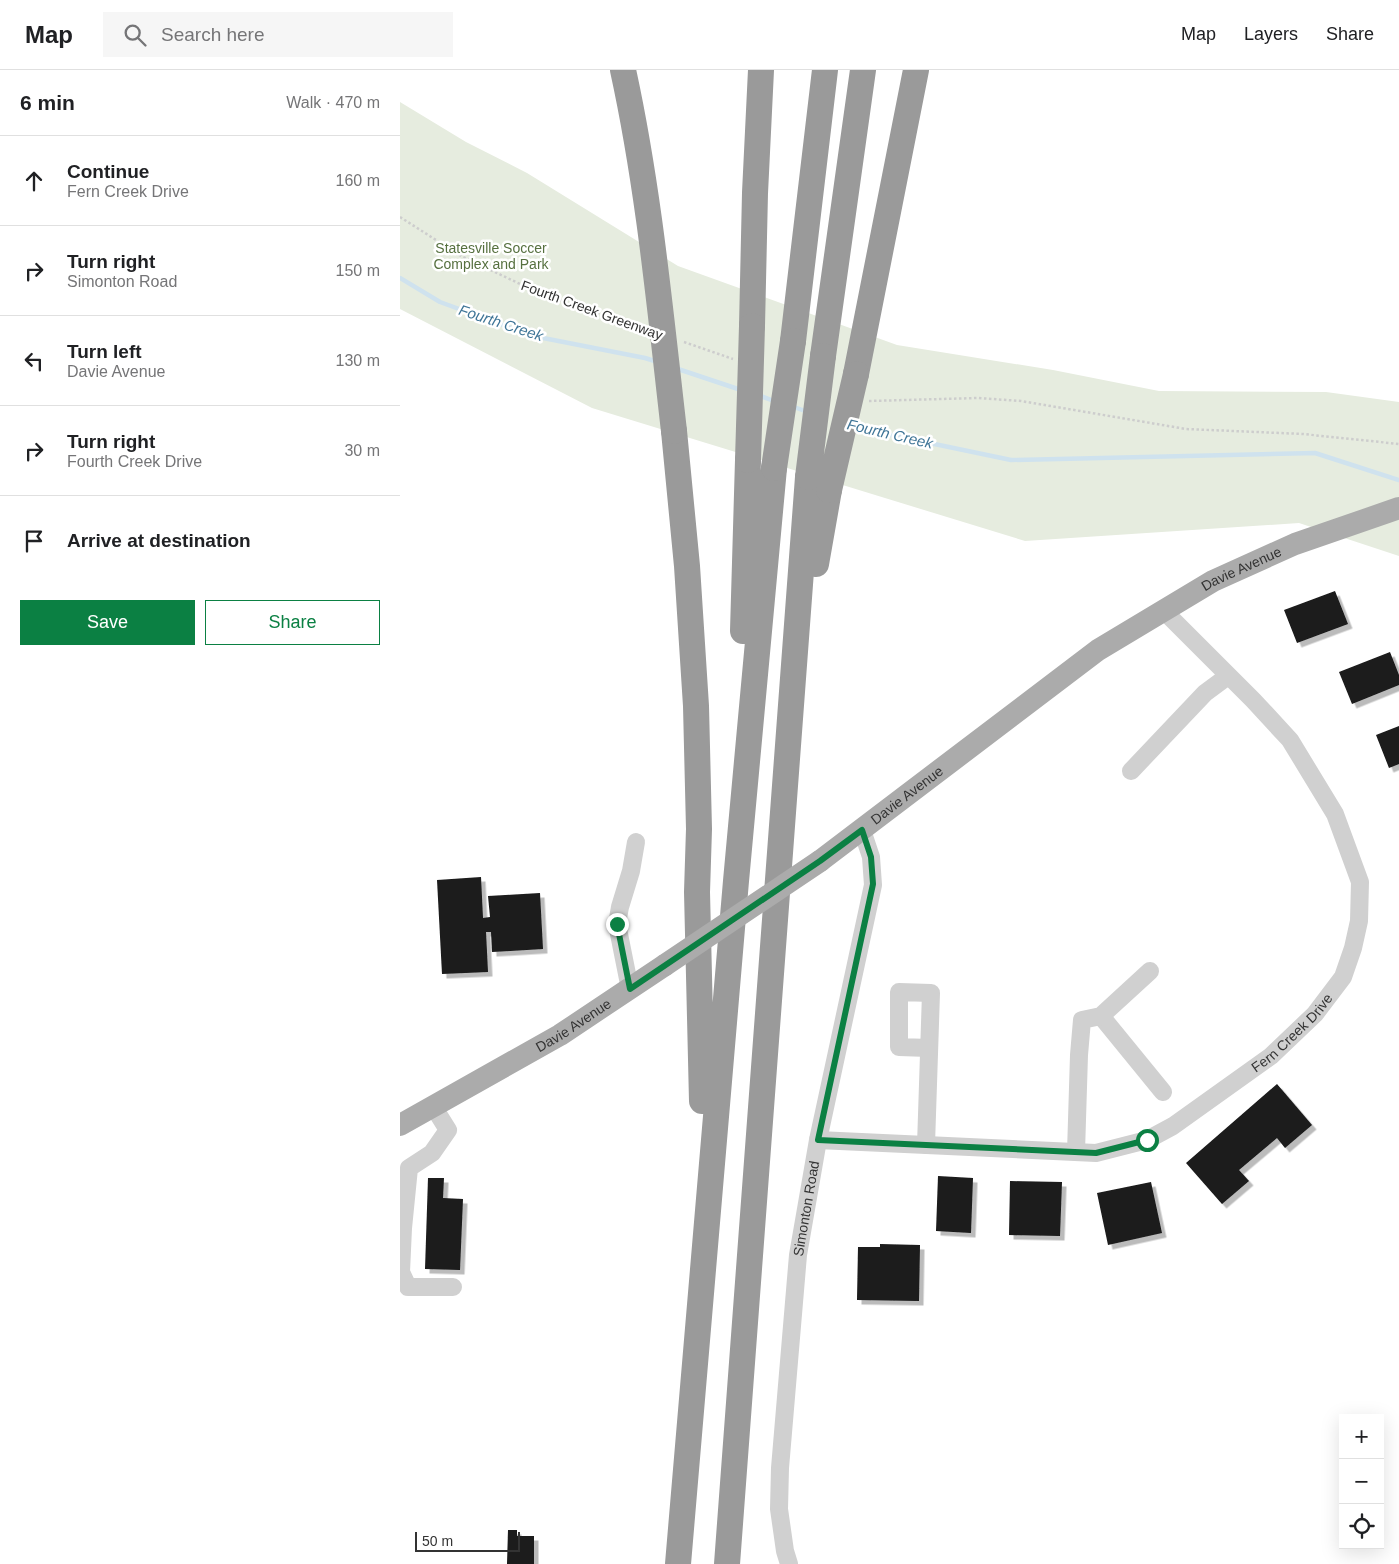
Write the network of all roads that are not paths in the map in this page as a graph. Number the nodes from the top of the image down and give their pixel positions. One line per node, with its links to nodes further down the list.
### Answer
1 (623, 70): 24 (highway, bridge)
2 (761, 70): 13 (highway, bridge)
3 (825, 70): 13 (highway, bridge)
4 (863, 70): 6 (highway, bridge)
5 (916, 71): 6 (highway, bridge)
6 (818, 484): 27 (highway)
7 (1399, 508): 8 (main road, Davie Avenue)
8 (1164, 610): 9 (street, Fern Creek Drive); 11 (main road, Davie Avenue)
9 (1228, 676): 10 (street); 23 (street, Fern Creek Drive)
10 (1131, 771)
11 (862, 830): 15 (main road, Davie Avenue, bridge); 21 (street, Simonton Road)
12 (636, 842): 15 (street)
13 (736, 881): 24 (highway)
14 (1150, 971): 16 (street)
15 (630, 989): 19 (main road, Davie Avenue)
16 (1101, 1016): 18 (street); 23 (street)
17 (930, 1048): 22 (street)
18 (1163, 1092)
19 (433, 1106): 20 (main road, Davie Avenue); 25 (street)
20 (400, 1125)
21 (818, 1140): 22 (street, Fern Creek Drive); 28 (street, Simonton Road)
22 (926, 1145): 23 (street, Fern Creek Drive)
23 (1076, 1152)
24 (705, 1235): 26 (highway)
25 (453, 1287)
26 (678, 1564)
27 (726, 1564)
28 (789, 1564)

